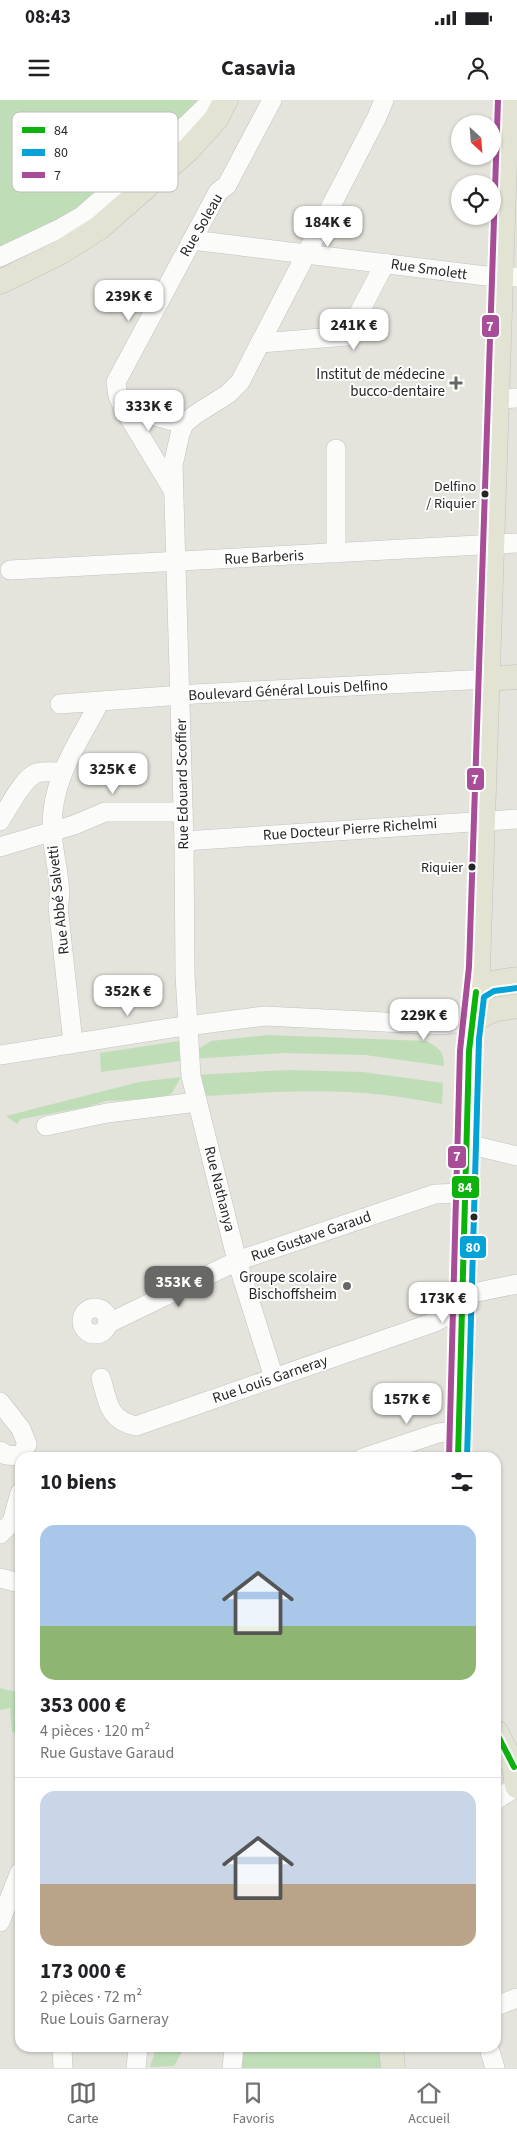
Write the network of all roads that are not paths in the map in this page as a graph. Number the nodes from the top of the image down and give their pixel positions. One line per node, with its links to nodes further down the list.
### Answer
1 (272, 100): 10 (street, Rue Soleau)
2 (384, 100): 11 (street)
3 (507, 100): 6 (main road)
4 (224, 104): 5 (street); 7 (main road)
5 (178, 133)
6 (512, 134): 14 (main road)
7 (178, 159)
8 (110, 192): 12 (street)
9 (140, 192): 15 (main road)
10 (192, 240): 11 (street, Rue Smolett); 18 (street, Rue Soleau)
11 (306, 254): 13 (street, Rue Smolett); 16 (street)
12 (0, 257)
13 (385, 263): 14 (street, Rue Smolett); 16 (street)
14 (509, 277): 17 (main road)
15 (0, 282)
16 (260, 343): 19 (street)
17 (507, 398): 23 (main road)
18 (123, 407): 19 (street); 21 (street, Rue Soleau)
19 (184, 424): 21 (street, Rue Edouard Scoffier)
20 (336, 449): 24 (street)
21 (174, 491): 25 (street, Rue Edouard Scoffier)
22 (517, 543): 23 (street, Rue Barberis)
23 (493, 544): 24 (street, Rue Barberis); 28 (main road)
24 (336, 552): 25 (street, Rue Barberis)
25 (175, 562): 26 (street, Rue Barberis); 29 (street, Rue Edouard Scoffier)
26 (10, 570)
27 (517, 677): 28 (main road, Boulevard Général Louis Delfino)
28 (488, 679): 29 (street, Boulevard Général Louis Delfino); 36 (main road)
29 (180, 696): 30 (street, Boulevard Général Louis Delfino); 33 (street, Rue Edouard Scoffier)
30 (97, 702): 31 (street, Boulevard Général Louis Delfino); 32 (street)
31 (60, 704)
32 (61, 772): 35 (street); 37 (street)
33 (183, 812): 37 (street, Rue Abbé Salvetti); 38 (street, Rue Edouard Scoffier)
34 (517, 819): 36 (street, Rue Docteur Pierre Richelmi)
35 (0, 821)
36 (483, 821): 38 (street, Rue Docteur Pierre Richelmi); 41 (main road)
37 (52, 831): 39 (street); 45 (street, Rue Abbé Salvetti)
38 (184, 841): 44 (street, Rue Edouard Scoffier)
39 (0, 848)
40 (517, 979): 41 (main road)
41 (476, 992): 43 (main road)
42 (517, 1006): 43 (main road)
43 (473, 1020): 44 (street); 49 (main road)
44 (188, 1026): 45 (street); 47 (street, Rue Nathanya)
45 (74, 1043): 46 (street)
46 (0, 1055)
47 (197, 1102): 48 (street); 52 (street, Rue Nathanya)
48 (46, 1126)
49 (467, 1144): 50 (street); 51 (main road)
50 (517, 1156)
51 (466, 1193): 52 (street, Rue Gustave Garaud); 54 (main road)
52 (237, 1261): 55 (street, Rue Gustave Garaud); 57 (street, Rue Nathanya)
53 (517, 1284): 54 (street, Rue Louis Garneray)
54 (463, 1301): 57 (street, Rue Louis Garneray); 59 (main road)
55 (107, 1324)
56 (101, 1378): 57 (street, Rue Louis Garneray)
57 (274, 1378)
58 (0, 1402): 61 (street)
59 (460, 1431): 62 (street); 63 (main road)
60 (0, 1451): 64 (street)
61 (24, 1452)
62 (382, 1452)
63 (458, 1452)
64 (15, 1457)
65 (15, 1511): 66 (street)
66 (0, 1534)
67 (0, 1578): 68 (street)
68 (15, 1582)
69 (501, 1744): 70 (main road)
70 (513, 1774): 71 (street)
71 (501, 1792)
72 (15, 1884): 73 (street)
73 (0, 1922)
74 (517, 1998): 75 (street)
75 (501, 2004)
76 (62, 2052): 81 (street)
77 (138, 2052): 82 (street)
78 (234, 2052): 83 (street)
79 (391, 2052): 84 (main road)
80 (490, 2052): 85 (street)
81 (63, 2068)
82 (136, 2068)
83 (232, 2068)
84 (393, 2068)
85 (495, 2068)

